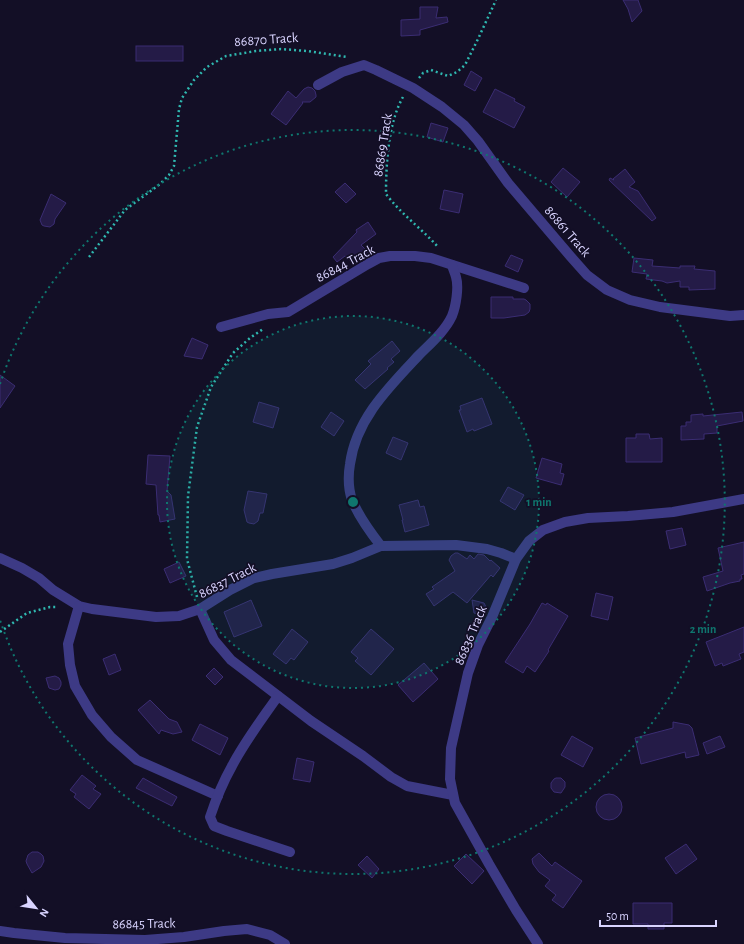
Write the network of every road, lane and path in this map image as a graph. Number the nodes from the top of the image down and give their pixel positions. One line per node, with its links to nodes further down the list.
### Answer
1 (496, 0): 4 (path, 86869 Track)
2 (364, 65): 3 (street); 4 (street); 6 (path, 86870 Track)
3 (318, 85)
4 (413, 88): 5 (path, 86869 Track); 9 (street, 86861 Track)
5 (439, 248)
6 (89, 256)
7 (452, 265): 8 (street, 86844 Track); 11 (street, 86844 Track); 13 (street)
8 (524, 288)
9 (744, 315)
10 (269, 325): 18 (path)
11 (222, 327)
12 (744, 499): 15 (street, 86836 Track)
13 (381, 546): 15 (street, 86837 Track); 18 (street, 86837 Track)
14 (0, 558): 16 (street)
15 (516, 559): 21 (street, 86836 Track)
16 (78, 606): 18 (street, 86837 Track); 22 (street)
17 (57, 607): 19 (path)
18 (200, 608): 20 (street)
19 (0, 632)
20 (278, 696): 21 (street); 22 (street)
21 (453, 795): 26 (street, 86836 Track)
22 (218, 796): 23 (street)
23 (290, 852)
24 (0, 931): 25 (street, 86845 Track)
25 (285, 944)
26 (538, 944)

